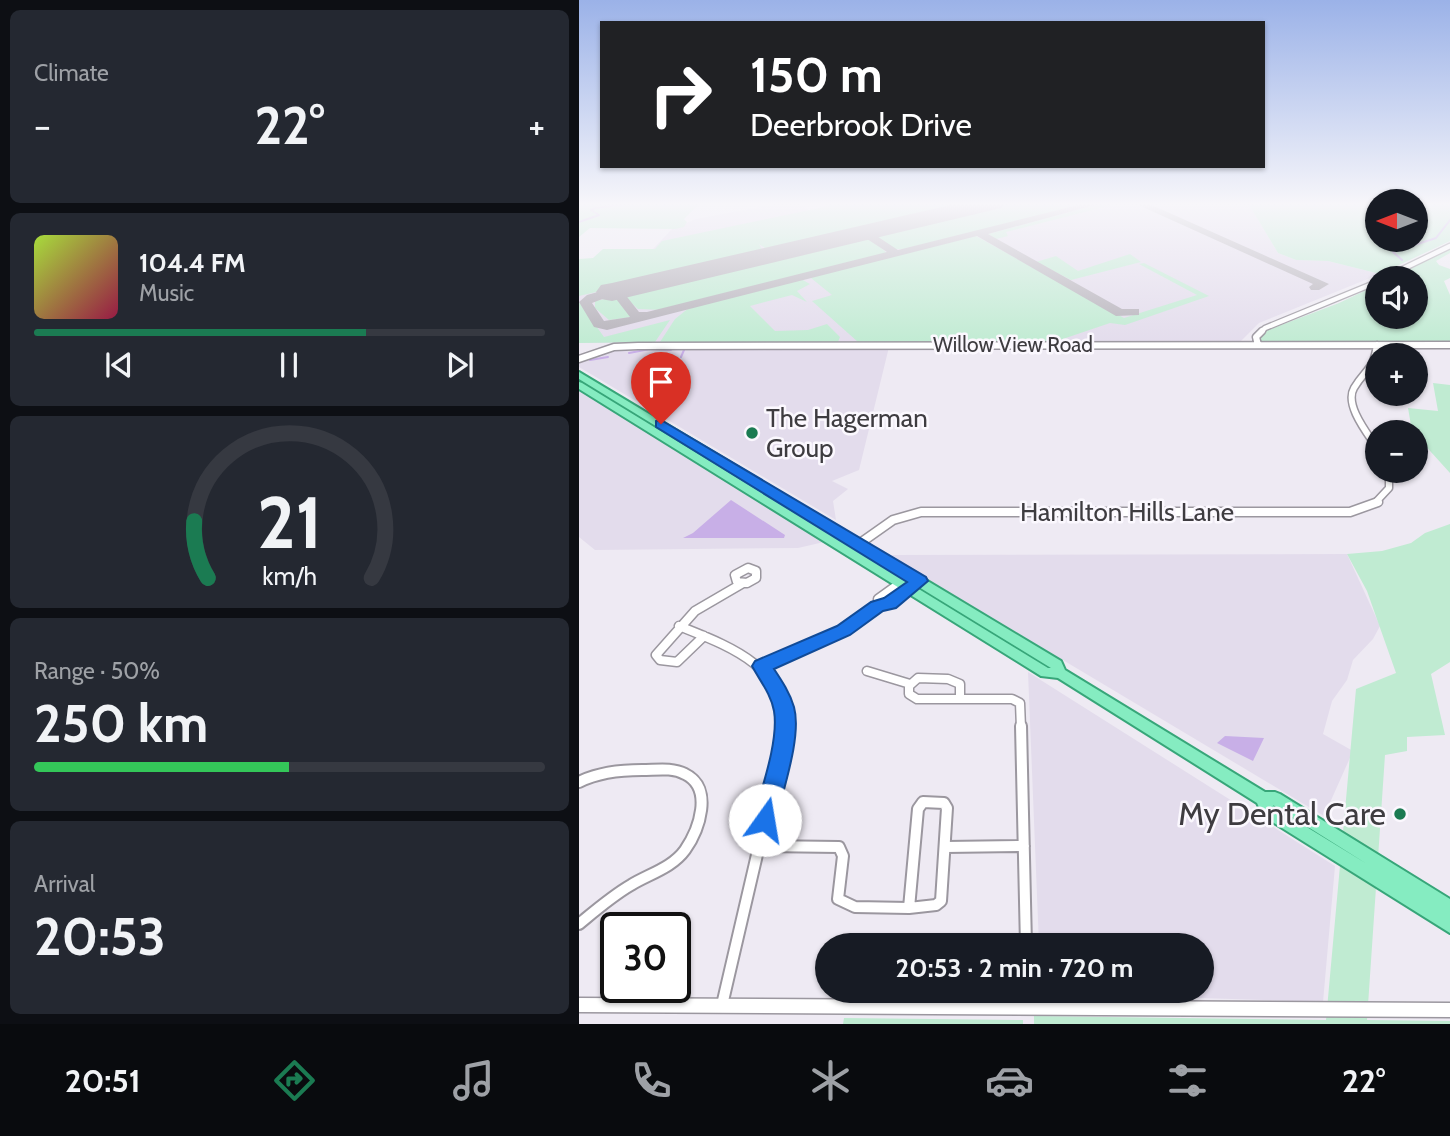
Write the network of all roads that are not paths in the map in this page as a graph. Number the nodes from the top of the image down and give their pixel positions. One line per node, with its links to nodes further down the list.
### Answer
1 (1440, 251): 2 (street)
2 (1409, 266)
3 (1365, 288): 4 (street)
4 (1258, 345): 5 (street, Willow View Road); 8 (street, Willow View Road)
5 (1365, 345)
6 (1428, 345): 7 (street, Willow View Road)
7 (1450, 345)
8 (579, 359)
9 (579, 375): 14 (main road)
10 (1365, 375): 12 (street)
11 (579, 385): 14 (main road)
12 (1365, 427)
13 (1390, 483): 14 (street, Hamilton Hills Lane)
14 (853, 547): 15 (main road)
15 (910, 582): 19 (street); 24 (main road)
16 (743, 583): 17 (street)
17 (679, 626): 18 (street); 18 (street)
18 (704, 636): 19 (street)
19 (762, 666): 25 (street)
20 (867, 671): 21 (street)
21 (910, 684): 22 (street); 22 (street)
22 (960, 699): 26 (street)
23 (579, 782): 30 (street)
24 (1263, 800): 29 (main road); 31 (main road)
25 (759, 846): 28 (street); 35 (street)
26 (1024, 846): 27 (street); 32 (street)
27 (946, 847): 28 (street); 28 (street)
28 (909, 908)
29 (1450, 908)
30 (579, 923)
31 (1450, 925)
32 (1026, 933)
33 (1027, 1003): 36 (street)
34 (579, 1005): 35 (street)
35 (722, 1005): 36 (street)
36 (1027, 1008): 37 (street)
37 (1450, 1010)

